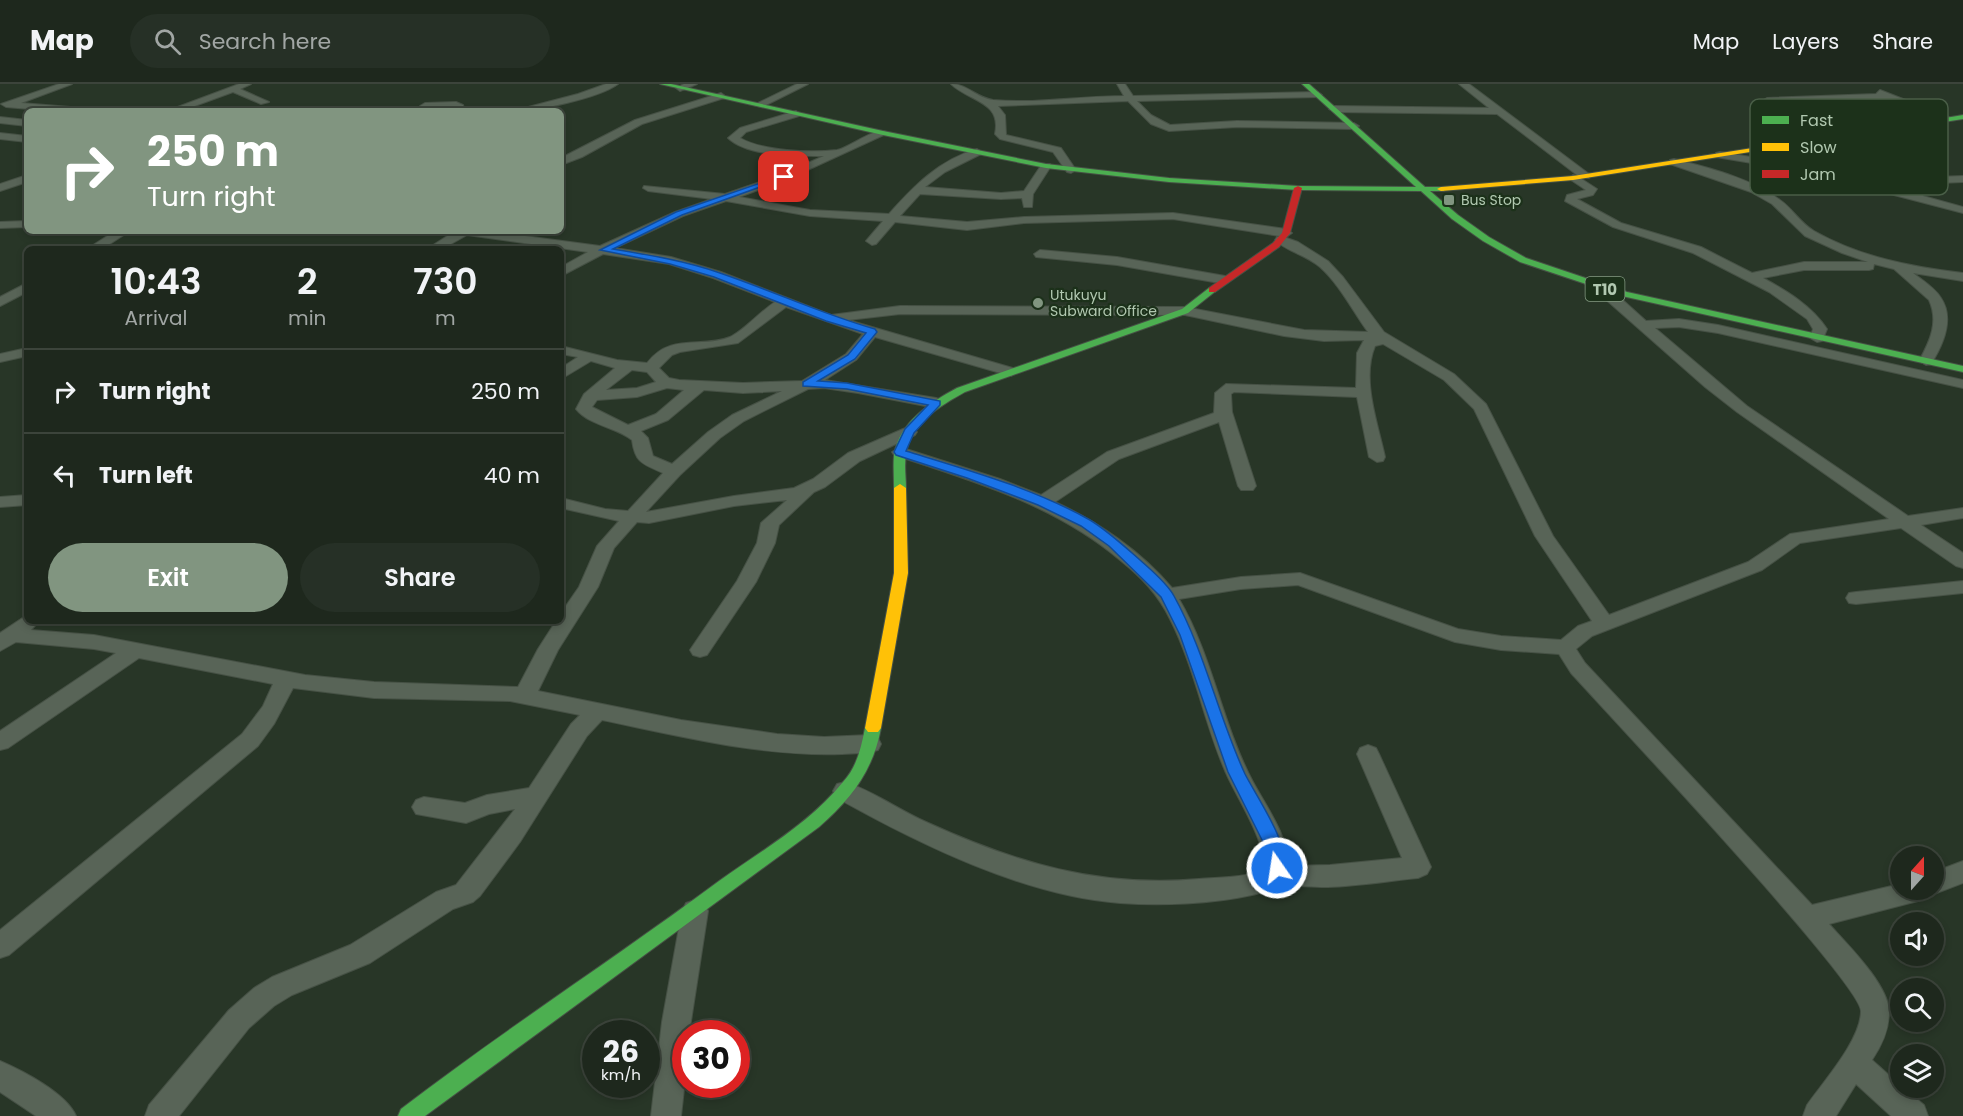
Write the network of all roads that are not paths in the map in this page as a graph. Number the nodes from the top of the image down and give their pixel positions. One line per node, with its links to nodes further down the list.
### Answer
1 (68, 84): 25 (street)
2 (247, 84): 14 (street)
3 (614, 84): 31 (street)
4 (663, 84): 10 (main road)
5 (804, 84): 26 (street)
6 (955, 84): 23 (street)
7 (1305, 84): 15 (main road, T10)
8 (1463, 84): 33 (street)
9 (1122, 85): 22 (street)
10 (686, 86): 16 (main road)
11 (1863, 87): 17 (street)
12 (1091, 88): 19 (street)
13 (1195, 88): 18 (street)
14 (234, 89): 24 (street); 29 (street)
15 (1318, 95): 18 (street); 32 (main road, T10)
16 (721, 96): 26 (main road); 46 (street)
17 (1890, 96): 20 (street); 21 (street)
18 (1212, 98): 22 (street)
19 (1095, 99): 22 (street); 23 (street)
20 (1811, 99)
21 (1899, 99)
22 (1131, 100): 37 (street)
23 (982, 101): 49 (street)
24 (264, 102)
25 (3, 105): 28 (street)
26 (759, 105): 34 (main road)
27 (425, 106): 30 (street)
28 (43, 108)
29 (180, 108)
30 (460, 108)
31 (531, 108)
32 (1334, 109): 33 (street); 37 (main road, T10)
33 (1499, 111): 50 (street)
34 (796, 114): 38 (main road); 41 (street)
35 (0, 120): 36 (street)
36 (24, 123)
37 (1354, 126): 59 (main road, T10)
38 (883, 133): 41 (street); 43 (main road)
39 (3, 138): 40 (street)
40 (24, 139)
41 (845, 150): 64 (street)
42 (1750, 150): 44 (main road)
43 (977, 152): 48 (main road); 58 (street)
44 (1720, 155): 45 (street); 47 (main road)
45 (1750, 160)
46 (564, 161)
47 (1674, 162): 50 (main road); 57 (street)
48 (1046, 166): 49 (main road); 60 (street)
49 (1071, 170): 56 (main road)
50 (1579, 177): 59 (main road); 84 (street)
51 (24, 179): 54 (street)
52 (1963, 179): 53 (street)
53 (1948, 181)
54 (0, 188)
55 (648, 188): 64 (street)
56 (1298, 188): 59 (main road); 73 (main road)
57 (1750, 189)
58 (916, 190): 60 (street); 66 (street)
59 (1425, 190): 87 (main road, T10)
60 (1027, 194): 67 (street)
61 (1763, 195): 82 (street)
62 (1910, 195): 63 (street)
63 (1918, 197): 65 (street)
64 (723, 198): 66 (street); 79 (street)
65 (1963, 210)
66 (892, 218): 67 (street); 74 (street)
67 (1033, 220): 73 (street)
68 (24, 224): 69 (street)
69 (0, 225)
70 (119, 234): 75 (street)
71 (458, 234): 76 (street)
72 (478, 234): 77 (street)
73 (1283, 237): 86 (main road); 95 (street)
74 (872, 241)
75 (98, 246)
76 (438, 246)
77 (539, 246)
78 (564, 248): 79 (street)
79 (604, 250): 83 (street); 90 (street)
80 (1040, 254): 86 (street)
81 (1963, 266): 82 (street)
82 (1898, 268): 84 (street); 85 (street); 101 (street)
83 (564, 270)
84 (1750, 277): 96 (street)
85 (1963, 277)
86 (1225, 279): 91 (main road)
87 (1600, 287): 93 (street); 96 (main road, T10)
88 (24, 288): 89 (street)
89 (0, 302)
90 (785, 302): 92 (street); 103 (street)
91 (1185, 311): 92 (street); 95 (street); 105 (main road)
92 (830, 319): 94 (street)
93 (1643, 325): 109 (street); 128 (street)
94 (872, 332): 105 (street); 108 (street)
95 (1382, 337): 111 (street); 133 (street)
96 (1817, 338): 101 (main road, T10)
97 (564, 351): 99 (street)
98 (24, 353): 100 (street)
99 (588, 357): 102 (street); 106 (street)
100 (0, 358)
101 (1926, 361): 104 (main road, T10)
102 (628, 366): 103 (street); 112 (street)
103 (651, 368): 107 (street)
104 (1963, 369)
105 (1011, 372): 113 (main road)
106 (564, 373)
107 (671, 384): 110 (street); 112 (street)
108 (807, 384): 110 (street); 113 (street); 119 (street)
109 (1963, 384)
110 (699, 387): 115 (street)
111 (1365, 393): 114 (street); 118 (street)
112 (590, 397): 115 (street)
113 (936, 403): 116 (main road)
114 (1224, 412): 120 (street); 124 (street)
115 (630, 432): 119 (street)
116 (909, 432): 117 (main road); 121 (street)
117 (900, 452): 124 (street); 142 (main road)
118 (1377, 457)
119 (674, 471): 127 (street)
120 (1247, 486)
121 (810, 489): 127 (street); 137 (street)
122 (24, 500): 123 (street)
123 (0, 502)
124 (1043, 502): 131 (street)
125 (564, 504): 127 (street)
126 (1963, 513): 128 (street)
127 (632, 518): 139 (street)
128 (1908, 522): 129 (street); 133 (street)
129 (1963, 562)
130 (1963, 586): 132 (street)
131 (1167, 595): 135 (street); 148 (street)
132 (1856, 598)
133 (1604, 623): 135 (street)
134 (14, 633): 136 (street)
135 (1565, 647): 152 (street)
136 (136, 650): 138 (street); 141 (street)
137 (700, 650)
138 (286, 679): 139 (street); 153 (street)
139 (525, 695): 140 (street)
140 (598, 710): 142 (street); 145 (street)
141 (0, 742)
142 (870, 744): 144 (main road)
143 (1368, 753): 148 (street)
144 (845, 791): 148 (street); 151 (main road)
145 (536, 796): 146 (street); 157 (street)
146 (424, 807)
147 (1963, 872): 149 (street)
148 (1271, 877)
149 (1944, 879)
150 (1890, 898): 152 (street)
151 (696, 911): 158 (main road); 159 (street)
152 (1806, 918): 154 (street)
153 (0, 945)
154 (1854, 1063): 160 (street); 161 (street)
155 (0, 1076): 156 (street)
156 (61, 1116)
157 (160, 1116)
158 (408, 1116)
159 (666, 1116)
160 (1818, 1116)
161 (1913, 1116)

